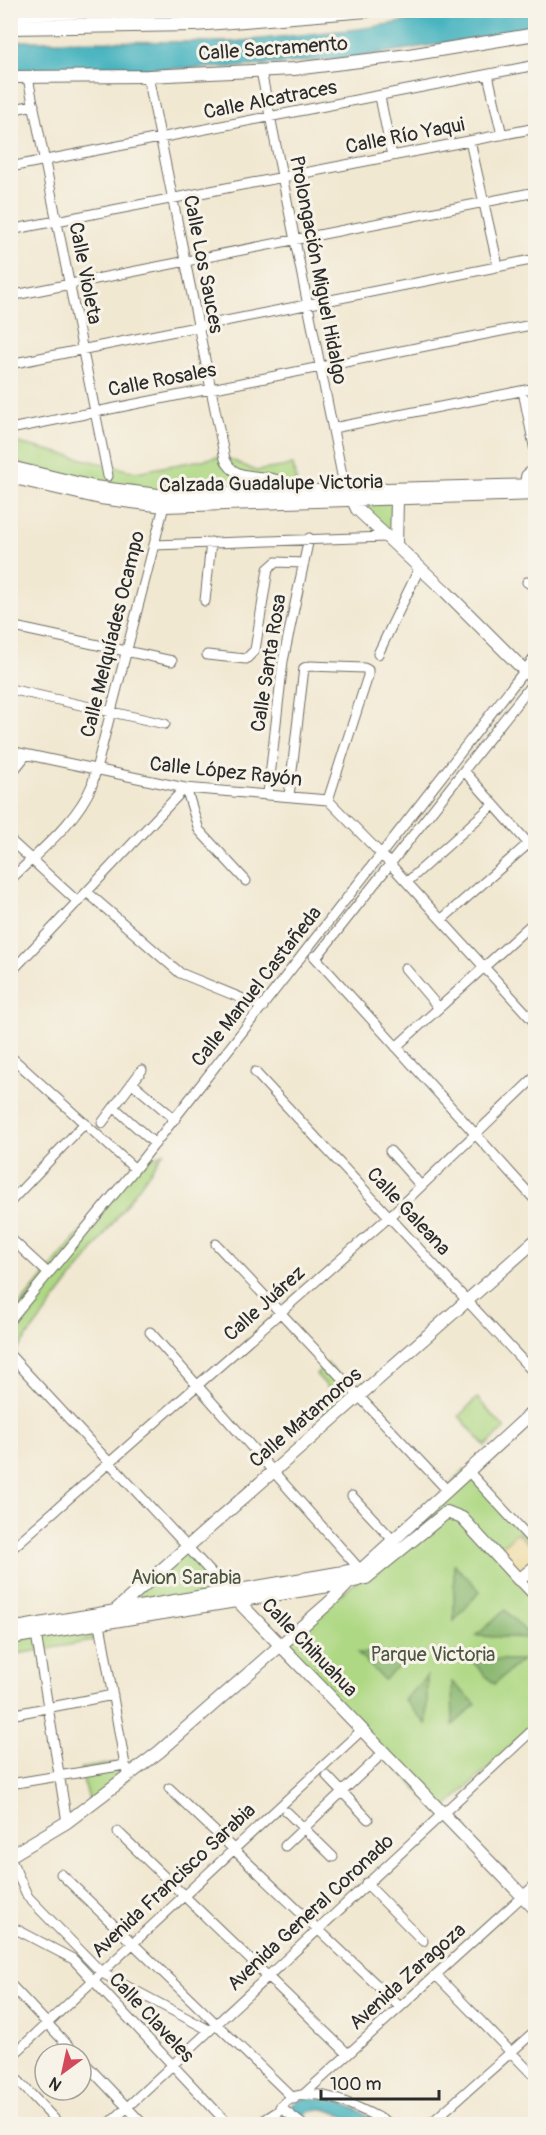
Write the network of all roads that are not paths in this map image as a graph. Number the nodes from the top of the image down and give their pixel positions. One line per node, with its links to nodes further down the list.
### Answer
1 (170, 10): 3 (highway)
2 (367, 10): 4 (highway)
3 (10, 14)
4 (10, 27)
5 (536, 34): 7 (main road, Calle Sacramento)
6 (536, 65): 8 (street, Calle Alcatraces)
7 (261, 71): 9 (main road, Calle Sacramento); 15 (street, Prolongación Miguel Hidalgo)
8 (488, 75): 12 (street, Calle Alcatraces); 17 (street)
9 (148, 76): 11 (main road, Calle Sacramento); 18 (street, Calle Los Sauces)
10 (10, 78): 11 (main road, Calle Sacramento)
11 (28, 78): 13 (street, Calle Violeta)
12 (380, 96): 15 (street, Calle Alcatraces); 20 (street)
13 (34, 105): 14 (street); 21 (street, Calle Violeta)
14 (10, 110)
15 (269, 117): 18 (street, Calle Alcatraces); 23 (street, Prolongación Miguel Hidalgo)
16 (536, 128): 17 (street, Calle Río Yaqui)
17 (502, 135): 19 (street, Calle Río Yaqui)
18 (160, 138): 21 (street, Calle Alcatraces); 25 (street, Calle Los Sauces)
19 (470, 141): 20 (street, Calle Río Yaqui); 26 (street)
20 (392, 156): 23 (street, Calle Río Yaqui)
21 (45, 160): 22 (street, Calle Alcatraces); 27 (street, Calle Violeta)
22 (10, 167)
23 (282, 177): 25 (street, Calle Río Yaqui); 29 (street, Prolongación Miguel Hidalgo)
24 (536, 192): 26 (street)
25 (173, 198): 27 (street, Calle Río Yaqui); 31 (street, Calle Los Sauces)
26 (484, 202): 29 (street); 32 (street)
27 (57, 221): 28 (street, Calle Río Yaqui); 33 (street, Calle Violeta)
28 (10, 230)
29 (294, 239): 31 (street); 35 (street, Prolongación Miguel Hidalgo)
30 (536, 259): 32 (street)
31 (185, 261): 33 (street); 37 (street, Calle Los Sauces)
32 (498, 266): 35 (street)
33 (70, 284): 34 (street); 38 (street, Calle Violeta)
34 (10, 296)
35 (307, 304): 37 (street); 40 (street, Prolongación Miguel Hidalgo)
36 (536, 324): 40 (street, Calle Rosales)
37 (198, 326): 38 (street); 41 (street, Calle Los Sauces)
38 (83, 350): 39 (street); 44 (street, Calle Violeta)
39 (10, 364)
40 (320, 366): 41 (street, Calle Rosales); 45 (street, Prolongación Miguel Hidalgo)
41 (210, 388): 44 (street, Calle Rosales); 53 (street, Calle Los Sauces)
42 (536, 388): 43 (street)
43 (523, 391): 45 (street); 47 (street)
44 (95, 411): 46 (street, Calle Rosales); 50 (street, Calle Violeta)
45 (333, 428): 55 (street, Prolongación Miguel Hidalgo)
46 (10, 429)
47 (536, 456)
48 (10, 467): 53 (main road, Calzada Guadalupe Victoria)
49 (536, 467): 52 (street)
50 (108, 476)
51 (10, 477): 57 (main road, Calzada Guadalupe Victoria)
52 (530, 485): 55 (main road, Calzada Guadalupe Victoria)
53 (292, 493): 55 (main road, Calzada Guadalupe Victoria)
54 (536, 494): 56 (main road, Calzada Guadalupe Victoria)
55 (346, 496): 56 (main road, Calzada Guadalupe Victoria); 57 (main road, Calzada Guadalupe Victoria); 59 (main road)
56 (397, 500): 59 (main road)
57 (164, 506): 61 (street, Calle Melquíades Ocampo)
58 (309, 538): 59 (street); 60 (street); 62 (street, Calle Santa Rosa)
59 (391, 541): 63 (main road)
60 (211, 542): 61 (street); 64 (street)
61 (154, 544): 66 (street, Calle Melquíades Ocampo)
62 (304, 563): 68 (street); 82 (street, Calle Santa Rosa)
63 (420, 567): 67 (street); 71 (main road)
64 (205, 601)
65 (10, 626): 66 (street)
66 (126, 651): 70 (street); 74 (street, Calle Melquíades Ocampo)
67 (378, 654)
68 (207, 655)
69 (536, 656): 71 (street, Calle Manuel Castañeda)
70 (172, 662)
71 (524, 669): 72 (main road); 89 (street, Calle Manuel Castañeda)
72 (535, 680): 79 (street, Calle Manuel Castañeda)
73 (10, 688): 74 (street)
74 (111, 711): 75 (street); 78 (street, Calle Melquíades Ocampo)
75 (165, 724)
76 (10, 752): 77 (street, Calle López Rayón)
77 (26, 755): 78 (street, Calle López Rayón); 80 (street)
78 (96, 770): 81 (street, Calle López Rayón); 90 (street, Calle Melquíades Ocampo)
79 (465, 772): 85 (street); 91 (street, Calle Manuel Castañeda)
80 (10, 775)
81 (185, 788): 82 (street, Calle López Rayón); 93 (street); 95 (street)
82 (268, 794): 83 (street, Calle López Rayón)
83 (289, 796): 84 (street, Calle López Rayón); 84 (street)
84 (328, 800): 89 (street, Calle López Rayón)
85 (493, 805): 87 (street); 94 (street)
86 (10, 840): 90 (street)
87 (528, 844): 88 (street); 97 (street)
88 (536, 852)
89 (381, 854): 91 (street, Calle López Rayón); 99 (street, Calle Manuel Castañeda)
90 (31, 859): 92 (street, Calle Melquíades Ocampo); 96 (street)
91 (391, 864): 94 (street, Calle López Rayón); 100 (street, Calle Manuel Castañeda)
92 (10, 880)
93 (246, 881)
94 (407, 882): 97 (street, Calle López Rayón)
95 (87, 892): 96 (street); 104 (street)
96 (78, 902): 103 (street)
97 (441, 920): 102 (street, Calle López Rayón)
98 (536, 920): 102 (street)
99 (308, 949): 100 (street); 104 (street, Calle Manuel Castañeda)
100 (316, 958): 107 (street)
101 (405, 968): 105 (street)
102 (484, 968): 105 (street); 106 (street, Calle López Rayón)
103 (10, 973)
104 (263, 1007): 114 (street, Calle Manuel Castañeda)
105 (439, 1008): 107 (street)
106 (536, 1024)
107 (396, 1047): 117 (street)
108 (12, 1060): 115 (street)
109 (142, 1070): 112 (street)
110 (255, 1072): 124 (street, Calle Galeana)
111 (536, 1076): 117 (street, Calle Juárez)
112 (132, 1083): 113 (street); 114 (street)
113 (114, 1107): 116 (street); 118 (street)
114 (175, 1119): 118 (street, Calle Manuel Castañeda)
115 (85, 1123): 120 (street); 123 (street)
116 (102, 1123)
117 (475, 1134): 121 (street, Calle Juárez); 122 (street)
118 (155, 1144): 120 (street, Calle Manuel Castañeda)
119 (390, 1151): 121 (street)
120 (135, 1169): 128 (street, Calle Manuel Castañeda)
121 (421, 1186): 124 (street, Calle Juárez)
122 (536, 1201)
123 (10, 1202)
124 (390, 1216): 129 (street, Calle Galeana); 130 (street, Calle Juárez)
125 (10, 1238): 128 (street)
126 (536, 1240): 129 (main road, Calle Matamoros)
127 (216, 1244): 130 (street)
128 (48, 1273): 131 (street, Calle Manuel Castañeda)
129 (467, 1300): 134 (street, Calle Galeana); 136 (main road, Calle Matamoros)
130 (281, 1313): 135 (street, Calle Juárez); 136 (street)
131 (10, 1320)
132 (150, 1332): 135 (street)
133 (10, 1355): 138 (street, Calle Chihuahua)
134 (536, 1376)
135 (198, 1386): 138 (street, Calle Juárez); 139 (street)
136 (359, 1396): 139 (main road, Calle Matamoros); 141 (street)
137 (536, 1409): 140 (main road)
138 (110, 1463): 144 (street, Calle Chihuahua); 146 (street, Calle Juárez)
139 (274, 1471): 144 (main road, Calle Matamoros); 148 (street)
140 (468, 1471): 141 (main road); 145 (street)
141 (447, 1490): 143 (main road)
142 (352, 1496): 143 (street)
143 (393, 1540): 148 (main road)
144 (187, 1545): 151 (street, Calle Chihuahua); 154 (main road, Calle Matamoros)
145 (536, 1545)
146 (10, 1550)
147 (536, 1566): 149 (main road)
148 (364, 1573): 149 (main road); 150 (main road); 151 (main road)
149 (519, 1580): 152 (street)
150 (347, 1583): 151 (main road); 160 (main road)
151 (234, 1597): 153 (main road); 154 (main road); 155 (main road, Calle Chihuahua)
152 (536, 1598)
153 (204, 1606): 155 (main road); 156 (main road)
154 (112, 1612): 156 (main road, Calle Matamoros); 157 (main road)
155 (253, 1617): 160 (main road, Calle Chihuahua)
156 (100, 1624): 158 (main road); 161 (street)
157 (10, 1629)
158 (36, 1634): 159 (main road); 162 (street)
159 (10, 1638)
160 (281, 1646): 165 (main road, Calle Chihuahua); 169 (main road)
161 (113, 1695): 162 (street); 169 (street)
162 (48, 1708): 163 (street); 170 (street)
163 (10, 1715)
164 (536, 1726): 166 (street, Avenida General Coronado)
165 (363, 1730): 168 (main road, Calle Chihuahua); 182 (street, Avenida Francisco Sarabia)
166 (527, 1734): 167 (street); 176 (street, Avenida General Coronado)
167 (536, 1743)
168 (384, 1752): 174 (street); 176 (main road, Calle Chihuahua)
169 (128, 1769): 170 (street); 178 (main road)
170 (59, 1776): 172 (street); 178 (street)
171 (327, 1776): 174 (street)
172 (10, 1784)
173 (169, 1788): 182 (street)
174 (342, 1792): 177 (street); 179 (street)
175 (287, 1812): 179 (street)
176 (442, 1813): 186 (street, Avenida General Coronado); 189 (main road, Calle Chihuahua)
177 (368, 1819)
178 (67, 1822): 183 (main road)
179 (304, 1829): 181 (street); 184 (street)
180 (118, 1832): 188 (street)
181 (285, 1846)
182 (234, 1850): 188 (street, Avenida Francisco Sarabia); 192 (street)
183 (10, 1857): 195 (street, Calle Claveles)
184 (333, 1857)
185 (61, 1874): 194 (street)
186 (366, 1883): 192 (street, Avenida General Coronado); 193 (street)
187 (536, 1884): 189 (street, Avenida Zaragoza)
188 (184, 1896): 194 (street, Avenida Francisco Sarabia); 197 (street)
189 (522, 1896): 190 (main road, Calle Chihuahua); 196 (street, Avenida Zaragoza)
190 (536, 1910)
191 (10, 1926): 198 (street, Calle Claveles)
192 (317, 1929): 197 (street, Avenida General Coronado); 200 (street)
193 (423, 1941)
194 (133, 1944): 195 (street, Avenida Francisco Sarabia); 202 (street)
195 (102, 1973): 198 (street, Avenida Francisco Sarabia); 202 (street, Calle Claveles)
196 (436, 1975): 200 (street, Avenida Zaragoza); 205 (street)
197 (267, 1976): 202 (street, Avenida General Coronado); 206 (street)
198 (93, 1981): 201 (street, Avenida Francisco Sarabia); 208 (street, Calle Claveles)
199 (10, 1984): 201 (street)
200 (400, 2007): 206 (street, Avenida Zaragoza)
201 (48, 2024): 204 (street); 207 (street, Avenida Francisco Sarabia)
202 (213, 2027): 208 (street, Avenida General Coronado); 212 (street)
203 (536, 2030): 205 (street)
204 (65, 2042)
205 (510, 2052): 211 (street); 223 (street)
206 (348, 2054): 212 (street, Avenida Zaragoza)
207 (10, 2058)
208 (172, 2065): 213 (street, Avenida General Coronado); 219 (street, Calle Claveles)
209 (10, 2072): 216 (street)
210 (93, 2072): 213 (street)
211 (536, 2078)
212 (298, 2097): 214 (street, Avenida Zaragoza); 222 (street)
213 (127, 2108): 217 (street, Avenida General Coronado); 218 (street)
214 (280, 2110): 215 (street); 220 (street); 221 (street)
215 (300, 2123)
216 (59, 2124)
217 (109, 2124)
218 (143, 2124)
219 (228, 2124)
220 (258, 2124)
221 (273, 2124)
222 (391, 2124)
223 (430, 2124)

